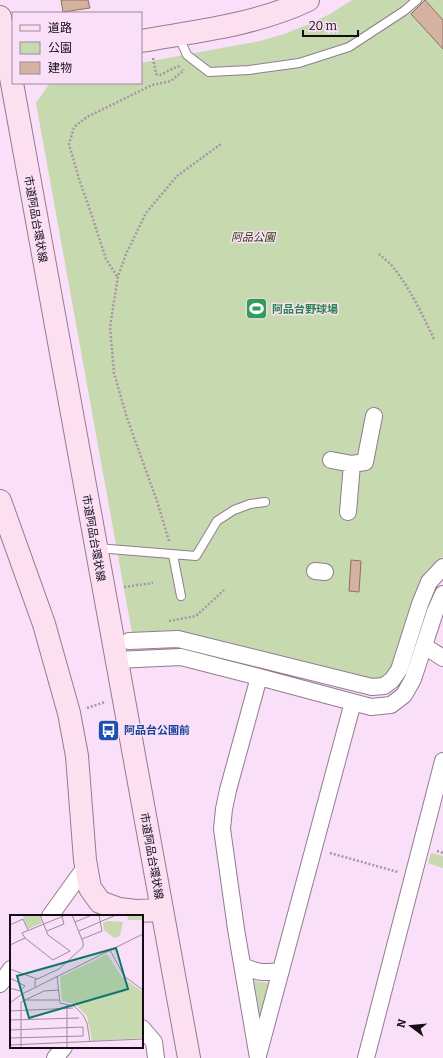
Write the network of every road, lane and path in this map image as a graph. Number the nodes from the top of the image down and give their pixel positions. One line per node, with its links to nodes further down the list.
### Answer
1 (308, 0): 4 (street)
2 (417, 0): 4 (lane)
3 (0, 17): 6 (street, 市道阿品台環状線)
4 (178, 34): 5 (street)
5 (147, 49): 10 (path)
6 (11, 64)
7 (15, 84): 18 (street, 市道阿品台環状線)
8 (220, 144): 10 (path)
9 (379, 254): 11 (path)
10 (118, 276): 19 (path)
11 (434, 339)
12 (374, 416): 14 (street)
13 (331, 460): 14 (street)
14 (352, 464): 17 (street)
15 (0, 501): 37 (street)
16 (265, 502): 19 (lane)
17 (348, 512)
18 (96, 548): 19 (lane); 30 (street, 市道阿品台環状線)
19 (173, 555): 25 (lane)
20 (443, 567): 27 (street)
21 (153, 583): 22 (path)
22 (119, 588)
23 (224, 590): 26 (path)
24 (443, 594): 28 (street)
25 (181, 596)
26 (165, 622)
27 (129, 641)
28 (424, 646): 29 (street); 33 (street)
29 (443, 658)
30 (116, 660): 31 (street); 39 (street, 市道阿品台環状線)
31 (259, 677): 33 (street); 41 (street)
32 (106, 702): 34 (path)
33 (353, 702): 36 (street)
34 (82, 709)
35 (443, 760): 38 (street)
36 (314, 849): 38 (path); 43 (street)
37 (86, 866): 39 (street); 40 (street)
38 (413, 876): 51 (street)
39 (162, 910): 50 (street, 市道阿品台環状線)
40 (51, 915)
41 (243, 966): 43 (street); 47 (street)
42 (10, 970): 44 (street)
43 (281, 971): 47 (street)
44 (0, 984)
45 (143, 1029): 49 (street)
46 (63, 1048): 48 (street)
47 (258, 1057)
48 (55, 1058)
49 (156, 1058)
50 (189, 1058)
51 (366, 1058)

